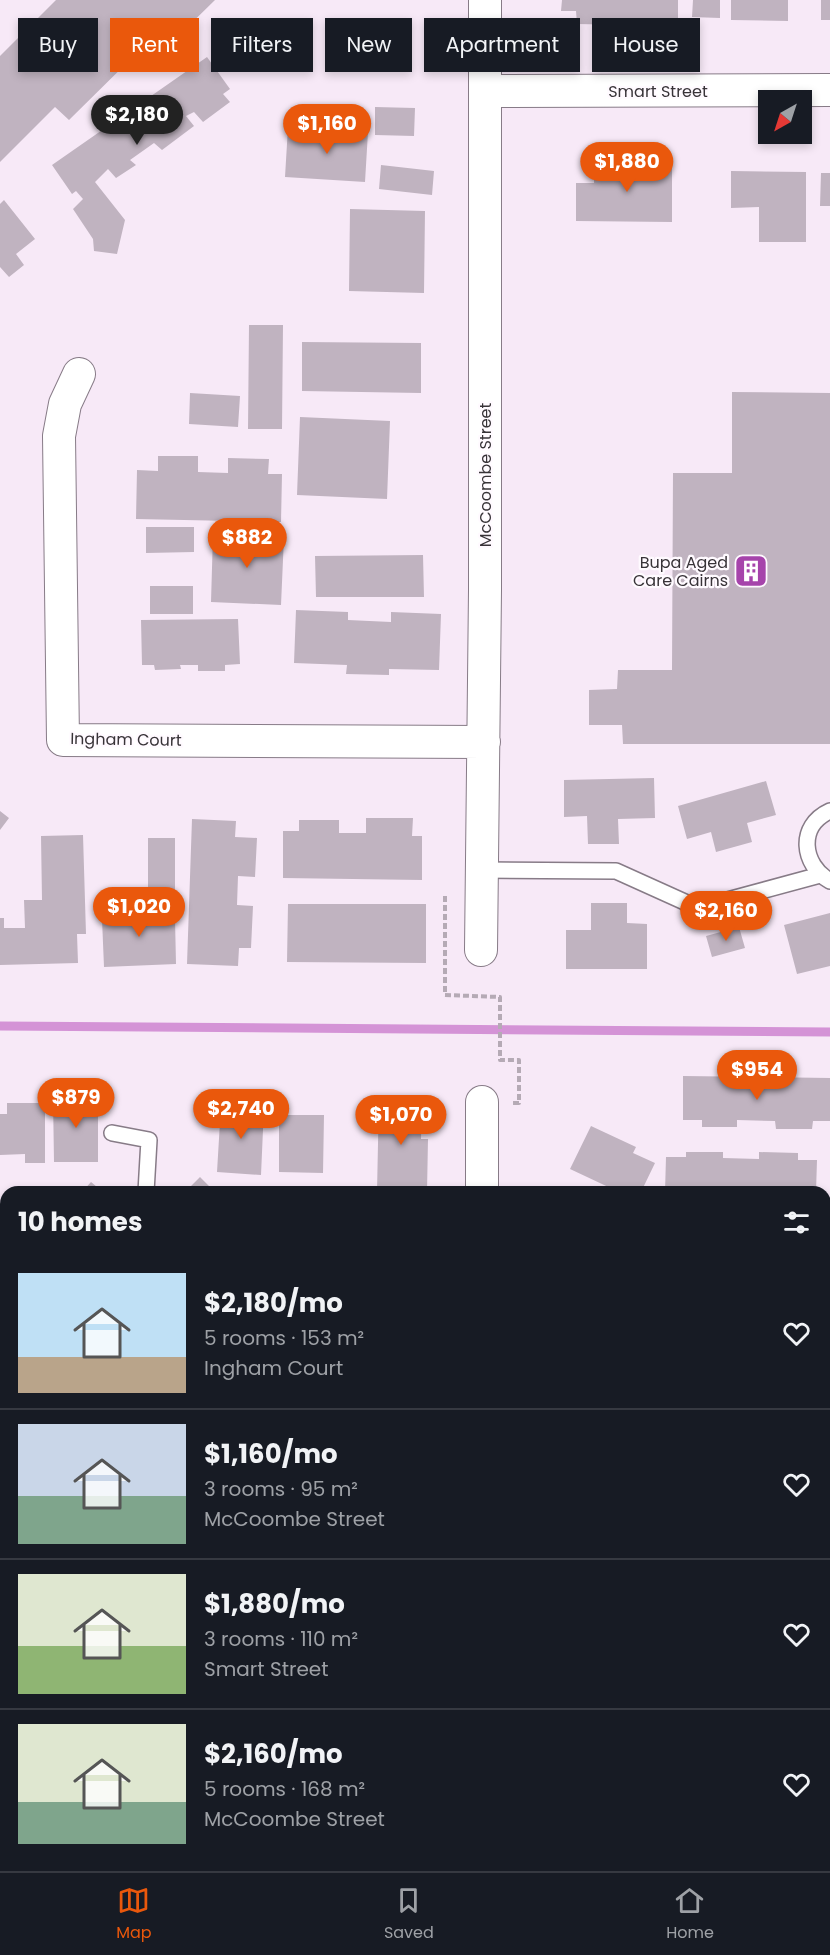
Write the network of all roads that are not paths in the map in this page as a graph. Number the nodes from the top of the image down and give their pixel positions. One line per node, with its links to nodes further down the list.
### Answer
1 (485, 0): 3 (street, McCoombe Street)
2 (830, 90): 3 (street, Smart Street)
3 (486, 91): 5 (street, McCoombe Street)
4 (79, 374): 5 (street, Ingham Court)
5 (484, 742): 7 (street, McCoombe Street)
6 (830, 811): 8 (lane)
7 (483, 870): 8 (lane); 9 (street, McCoombe Street)
8 (825, 878)
9 (481, 950)
10 (482, 1102): 13 (street)
11 (112, 1133): 12 (lane)
12 (146, 1186)
13 (482, 1186)

